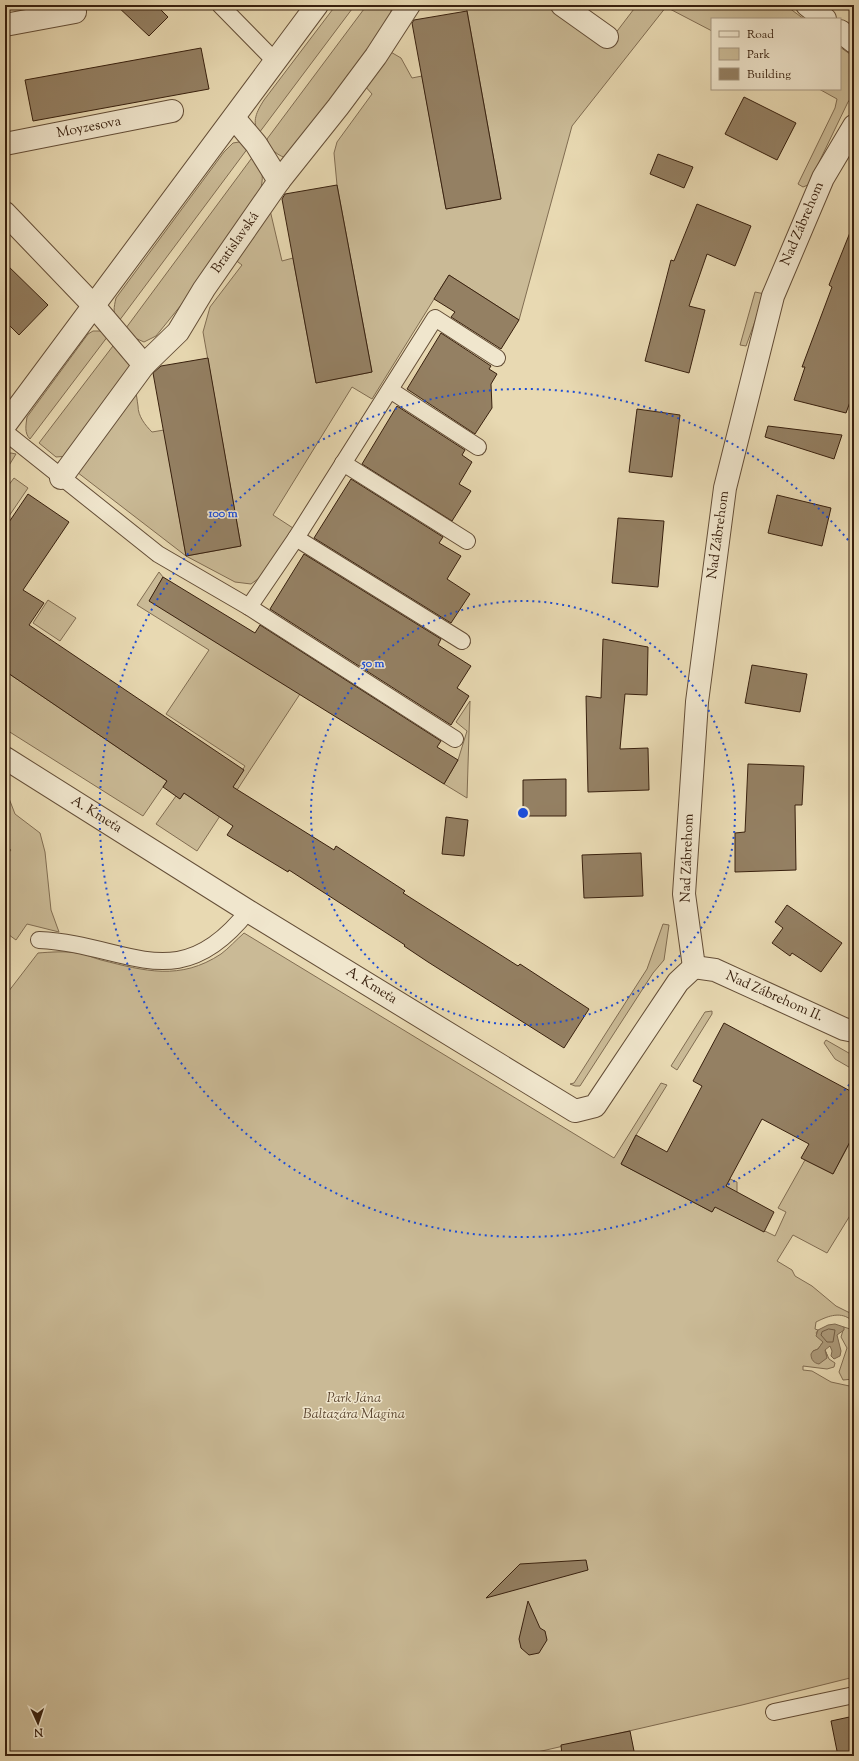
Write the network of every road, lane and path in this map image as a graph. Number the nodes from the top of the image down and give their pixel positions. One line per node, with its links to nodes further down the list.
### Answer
1 (220, 5): 12 (lane)
2 (317, 5): 12 (street)
3 (409, 5): 17 (street, Bratislavská)
4 (562, 5): 10 (street)
5 (807, 5): 7 (street)
6 (75, 12): 8 (street)
7 (824, 18)
8 (5, 25)
9 (841, 32): 11 (street)
10 (608, 37)
11 (854, 42)
12 (275, 61): 14 (street)
13 (172, 111): 16 (street, Moyzesova)
14 (234, 118): 17 (street); 19 (street)
15 (854, 126): 36 (street, Nad Zábrehom)
16 (5, 144)
17 (279, 181): 21 (street, Bratislavská)
18 (5, 213): 19 (street)
19 (94, 306): 21 (street); 23 (street)
20 (497, 358): 22 (lane)
21 (144, 365): 27 (street, Bratislavská)
22 (390, 390): 25 (lane); 26 (lane)
23 (5, 425)
24 (5, 432): 27 (lane)
25 (478, 447)
26 (343, 463): 28 (lane); 29 (lane)
27 (61, 478): 30 (lane)
28 (296, 538): 30 (lane); 31 (lane)
29 (467, 540)
30 (249, 607): 32 (lane)
31 (462, 641)
32 (456, 738)
33 (5, 758): 34 (street, A. Kmeťa)
34 (248, 911): 35 (lane); 36 (street, A. Kmeťa)
35 (39, 940)
36 (694, 967): 37 (street, Nad Zábrehom II.)
37 (851, 1032)
38 (854, 1695): 39 (lane)
39 (774, 1712)

